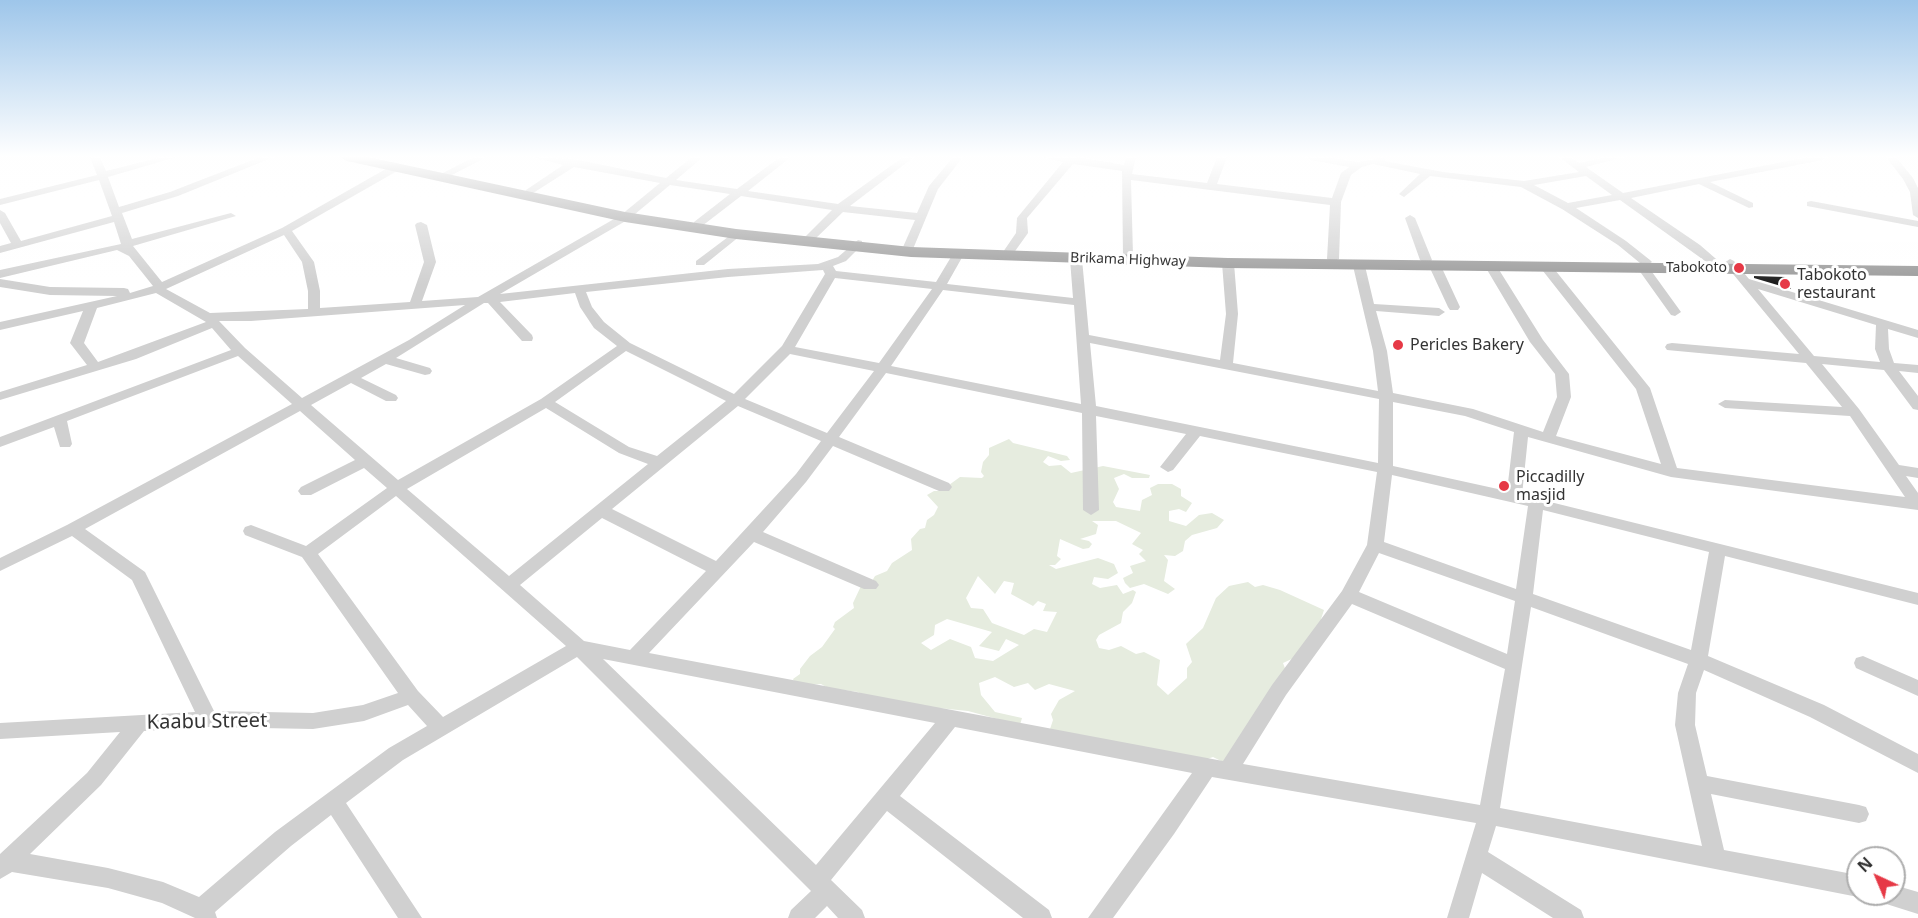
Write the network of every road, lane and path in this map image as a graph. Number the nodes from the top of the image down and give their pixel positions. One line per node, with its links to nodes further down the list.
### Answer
1 (112, 200): 25 (street)
2 (158, 200): 25 (street)
3 (339, 200): 34 (street)
4 (553, 200): 26 (highway, Brikama Highway)
5 (563, 200): 26 (highway, Brikama Highway)
6 (647, 200): 26 (street)
7 (731, 200): 31 (street)
8 (786, 200): 23 (street)
9 (851, 200): 23 (street)
10 (928, 200): 29 (street)
11 (1037, 200): 42 (street)
12 (1127, 200): 44 (street)
13 (1320, 200): 19 (street)
14 (1553, 200): 22 (street)
15 (1603, 200): 22 (street)
16 (1629, 200): 52 (street)
17 (1738, 200): 21 (street)
18 (1916, 200): 27 (street)
19 (1336, 202): 47 (street)
20 (1811, 204): 32 (street)
21 (1749, 205)
22 (1566, 207): 51 (street)
23 (840, 208): 29 (street); 36 (street)
24 (0, 213): 37 (street)
25 (117, 215): 37 (street); 39 (street)
26 (628, 215): 31 (highway, Brikama Highway); 35 (highway, Brikama Highway); 64 (street)
27 (1918, 215)
28 (231, 216): 39 (street)
29 (921, 217): 40 (street)
30 (1410, 218): 50 (street)
31 (698, 224): 36 (highway, Brikama Highway)
32 (1918, 224)
33 (421, 225): 66 (street)
34 (286, 230): 63 (street); 70 (street)
35 (736, 234): 38 (highway, Brikama Highway); 48 (street)
36 (810, 238): 38 (highway, Brikama Highway)
37 (18, 245): 41 (street)
38 (856, 245): 40 (highway, Brikama Highway); 43 (highway, Brikama Highway); 57 (street)
39 (127, 246): 58 (street); 63 (street)
40 (909, 247): 42 (highway, Brikama Highway)
41 (0, 250)
42 (1010, 252): 44 (highway, Brikama Highway)
43 (958, 255): 46 (highway, Brikama Highway); 61 (street)
44 (1127, 256): 45 (highway, Brikama Highway)
45 (1164, 258): 46 (highway, Brikama Highway); 47 (highway, Brikama Highway); 49 (highway, Brikama Highway)
46 (1076, 259): 65 (street)
47 (1333, 259): 50 (highway, Brikama Highway)
48 (700, 263)
49 (1228, 263): 53 (highway, Brikama Highway); 85 (street)
50 (1430, 263): 51 (highway, Brikama Highway); 53 (highway, Brikama Highway); 54 (highway, Brikama Highway); 69 (street)
51 (1644, 264): 52 (highway, Brikama Highway); 55 (highway, Brikama Highway); 72 (street)
52 (1724, 265): 56 (highway, Brikama Highway); 59 (street)
53 (1359, 266): 68 (street)
54 (1492, 268): 55 (highway, Brikama Highway); 105 (street)
55 (1547, 268): 114 (street)
56 (1918, 269)
57 (829, 270): 61 (street); 62 (street); 81 (street)
58 (0, 274)
59 (1748, 282): 74 (street); 83 (street)
60 (0, 283): 63 (street)
61 (940, 286): 65 (street); 88 (street)
62 (579, 289): 64 (street); 79 (street)
63 (154, 290): 67 (street); 73 (street)
64 (486, 299): 66 (street); 77 (street); 84 (street)
65 (1078, 302): 78 (street)
66 (415, 304): 70 (street)
67 (91, 306): 75 (street); 86 (street)
68 (1370, 307): 71 (street); 93 (street)
69 (1454, 307)
70 (315, 312): 73 (street)
71 (1439, 312)
72 (1676, 312)
73 (211, 320): 82 (street); 86 (street)
74 (1882, 323): 76 (street); 87 (street)
75 (0, 326)
76 (1918, 334)
77 (528, 338)
78 (1083, 338): 85 (street); 100 (street)
79 (626, 346): 95 (street); 96 (street)
80 (1672, 347): 83 (street)
81 (787, 349): 88 (street); 95 (street)
82 (240, 351): 98 (street); 102 (street)
83 (1809, 358): 87 (street); 101 (street)
84 (385, 359): 90 (street); 91 (street)
85 (1226, 366): 93 (street)
86 (95, 367): 92 (street)
87 (1889, 367): 89 (street); 99 (street)
88 (882, 369): 100 (street); 106 (street)
89 (1918, 369)
90 (425, 371)
91 (351, 378): 94 (street); 98 (street)
92 (0, 396)
93 (1386, 396): 103 (street); 112 (street)
94 (391, 398)
95 (736, 400): 106 (street); 110 (street)
96 (546, 402): 110 (street); 117 (street)
97 (1725, 404): 101 (street)
98 (302, 405): 109 (street); 124 (street)
99 (1918, 406)
100 (1089, 411): 104 (street); 122 (street)
101 (1854, 412): 113 (street)
102 (60, 420): 107 (street); 108 (street)
103 (1522, 429): 105 (street); 119 (street)
104 (1197, 430): 111 (street); 112 (street)
105 (1548, 438): 114 (street)
106 (829, 439): 116 (street); 126 (street)
107 (0, 442)
108 (65, 444)
109 (365, 461): 117 (street); 118 (street)
110 (661, 463): 123 (street)
111 (1168, 468)
112 (1385, 469): 119 (street); 127 (street)
113 (1896, 470): 115 (street); 121 (street)
114 (1671, 472): 121 (street)
115 (1918, 473)
116 (944, 487)
117 (395, 489): 129 (street); 132 (street)
118 (306, 491)
119 (1514, 498): 120 (street)
120 (1536, 502): 128 (street); 135 (street)
121 (1918, 504)
122 (1091, 510)
123 (602, 511): 131 (street); 132 (street)
124 (73, 529): 130 (street); 144 (street)
125 (251, 531): 129 (street)
126 (752, 534): 131 (street); 133 (street)
127 (1374, 545): 134 (street); 135 (street)
128 (1718, 549): 136 (street); 139 (street)
129 (308, 553): 143 (street)
130 (0, 565)
131 (718, 570): 138 (street)
132 (509, 585): 137 (street)
133 (870, 585)
134 (1349, 595): 141 (street); 151 (street)
135 (1523, 597): 139 (street); 141 (street)
136 (1918, 599)
137 (579, 647): 138 (street); 148 (street); 161 (street)
138 (634, 657): 145 (street)
139 (1698, 660): 149 (street); 152 (street)
140 (1863, 663): 142 (street)
141 (1514, 665): 156 (street)
142 (1918, 688)
143 (411, 696): 144 (street, Kaabu Street); 148 (street)
144 (207, 718): 146 (street, Kaabu Street)
145 (950, 719): 150 (street); 153 (street)
146 (138, 724): 147 (street, Kaabu Street); 159 (street)
147 (1, 727)
148 (440, 727): 154 (street)
149 (1918, 764)
150 (1207, 767): 151 (street); 167 (street)
151 (1228, 771): 156 (street)
152 (1698, 783): 155 (street); 158 (street)
153 (887, 798): 161 (street); 166 (street)
154 (333, 801): 162 (street); 163 (street)
155 (1859, 814)
156 (1488, 817): 157 (street); 158 (street)
157 (1475, 856): 168 (street); 169 (street)
158 (1716, 858): 160 (street)
159 (4, 865): 162 (street)
160 (1846, 884)
161 (822, 887): 164 (street); 165 (street)
162 (204, 914)
163 (411, 918)
164 (799, 918)
165 (854, 918)
166 (1041, 918)
167 (1099, 918)
168 (1458, 918)
169 (1573, 918)

